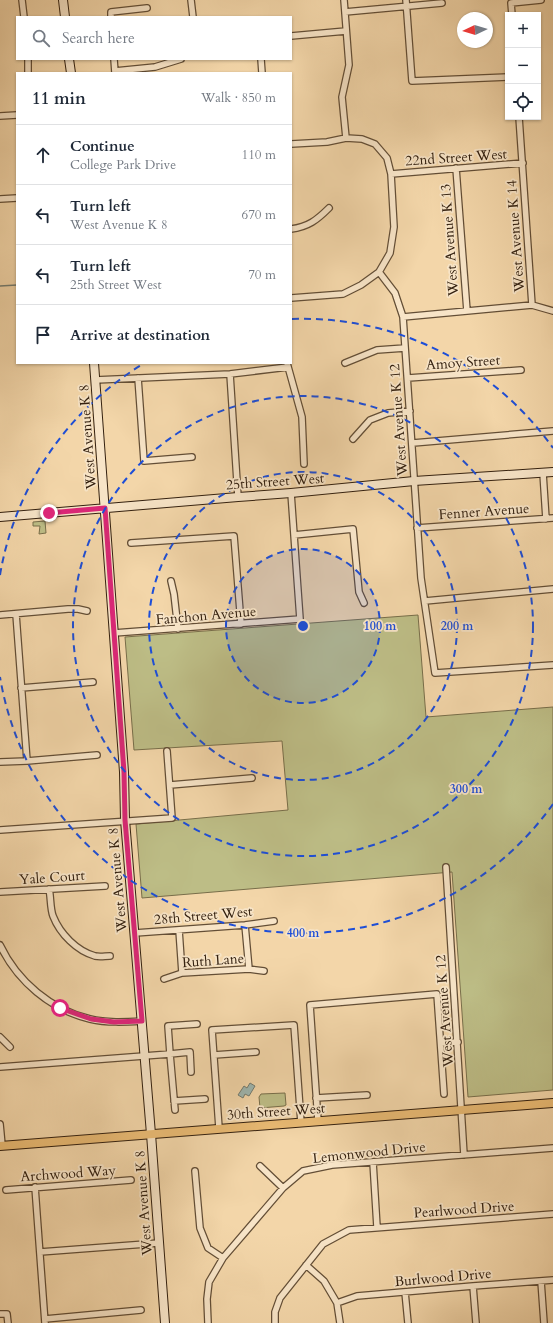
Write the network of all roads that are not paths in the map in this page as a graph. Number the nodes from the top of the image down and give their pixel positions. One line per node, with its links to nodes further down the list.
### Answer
1 (22, 0): 12 (street)
2 (63, 0): 13 (street)
3 (191, 0): 14 (street)
4 (344, 0): 9 (street)
5 (541, 0): 10 (street)
6 (406, 3): 7 (street); 9 (street); 26 (street)
7 (442, 3)
8 (147, 8): 11 (street)
9 (345, 12): 15 (street)
10 (512, 12)
11 (111, 14)
12 (24, 16)
13 (65, 16)
14 (193, 16)
15 (346, 31): 16 (street); 30 (street)
16 (292, 36)
17 (28, 60): 22 (street)
18 (69, 60): 23 (street)
19 (114, 60): 24 (street)
20 (178, 60): 24 (street)
21 (261, 60): 25 (street)
22 (28, 72)
23 (71, 72)
24 (115, 72)
25 (262, 72)
26 (505, 77)
27 (16, 115): 28 (street)
28 (0, 116)
29 (519, 120): 32 (street, West Avenue K 14)
30 (346, 138): 31 (street, 22nd Street West); 34 (street, 22nd Street West)
31 (292, 144)
32 (523, 163): 33 (street, 22nd Street West); 41 (street, West Avenue K 14)
33 (456, 168): 34 (street, 22nd Street West); 42 (street, West Avenue K 13)
34 (391, 174): 39 (street)
35 (16, 198): 36 (street)
36 (0, 199)
37 (329, 208): 38 (street)
38 (292, 229)
39 (379, 272): 40 (street); 44 (street, West Avenue K 12)
40 (292, 298)
41 (532, 305): 42 (street); 43 (street)
42 (467, 311): 44 (street)
43 (553, 312)
44 (403, 317): 45 (street, West Avenue K 12)
45 (406, 348): 46 (street); 52 (street, West Avenue K 12)
46 (346, 362)
47 (94, 364): 53 (street, West Avenue K 8)
48 (287, 365): 50 (street); 59 (street)
49 (521, 370): 52 (street, Amoy Street)
50 (230, 374): 51 (street); 64 (street)
51 (138, 378): 53 (street); 58 (street)
52 (408, 378): 54 (street, West Avenue K 12)
53 (95, 380): 65 (street, West Avenue K 8)
54 (410, 411): 56 (street); 57 (street, West Avenue K 12)
55 (553, 431): 57 (street)
56 (353, 439)
57 (413, 443): 62 (street, West Avenue K 12)
58 (192, 457)
59 (304, 464)
60 (553, 472): 61 (street, 25th Street West)
61 (543, 473): 62 (street, 25th Street West); 67 (street)
62 (414, 481): 63 (street, 25th Street West); 69 (street, West Avenue K 12)
63 (291, 494): 64 (street, 25th Street West); 70 (street)
64 (238, 496): 65 (street, 25th Street West)
65 (105, 508): 66 (street, 25th Street West); 81 (street, West Avenue K 8)
66 (0, 517)
67 (546, 518): 68 (street, Fenner Avenue); 69 (street, Fenner Avenue)
68 (553, 518)
69 (417, 528): 74 (street, West Avenue K 12)
70 (294, 535): 75 (street); 79 (street, Fanchon Avenue)
71 (131, 543): 79 (street)
72 (171, 581): 80 (street)
73 (553, 589): 74 (street)
74 (425, 601): 82 (street, West Avenue K 12)
75 (364, 603)
76 (87, 611): 77 (street)
77 (16, 614): 78 (street); 84 (street)
78 (0, 615)
79 (241, 624): 80 (street, Fanchon Avenue)
80 (178, 629): 81 (street, Fanchon Avenue)
81 (114, 633): 91 (street, West Avenue K 8)
82 (553, 665)
83 (93, 682): 84 (street)
84 (21, 688): 87 (street)
85 (167, 751): 90 (street)
86 (97, 755): 87 (street)
87 (27, 761): 88 (street)
88 (0, 762)
89 (252, 778): 90 (street)
90 (170, 784): 91 (street)
91 (125, 820): 92 (street); 100 (street, West Avenue K 8)
92 (0, 830)
93 (446, 867): 110 (street, West Avenue K 12)
94 (105, 886): 95 (street, Yale Court)
95 (49, 888): 96 (street, Yale Court); 102 (street)
96 (0, 892)
97 (274, 921): 98 (street, 28th Street West)
98 (245, 925): 99 (street, 28th Street West); 103 (street)
99 (179, 930): 100 (street, 28th Street West); 105 (street)
100 (135, 932): 107 (street, West Avenue K 8)
101 (0, 945): 107 (street)
102 (110, 956)
103 (249, 969): 104 (street, Ruth Lane); 105 (street, Ruth Lane)
104 (264, 971)
105 (182, 973): 106 (street, Ruth Lane)
106 (164, 979)
107 (142, 1021): 116 (street, West Avenue K 8)
108 (197, 1024): 114 (street)
109 (0, 1037): 112 (street)
110 (458, 1042): 111 (street); 126 (street, West Avenue K 12)
111 (441, 1043): 119 (street); 121 (street)
112 (10, 1047)
113 (256, 1052): 115 (street)
114 (170, 1054): 116 (street); 118 (street); 123 (street)
115 (214, 1055): 128 (street); 130 (street)
116 (145, 1057): 117 (street); 131 (street, West Avenue K 8)
117 (0, 1068)
118 (192, 1072)
119 (444, 1094)
120 (367, 1095): 121 (street)
121 (316, 1098): 127 (street)
122 (205, 1099): 123 (street)
123 (174, 1101): 125 (street)
124 (553, 1103): 126 (main road, 30th Street West)
125 (175, 1110)
126 (462, 1110): 127 (main road, 30th Street West); 134 (street, West Avenue K 12)
127 (318, 1121): 128 (main road, 30th Street West)
128 (301, 1123): 130 (main road, 30th Street West)
129 (0, 1124): 132 (street)
130 (219, 1128): 131 (main road, 30th Street West)
131 (151, 1134): 132 (main road, 30th Street West); 144 (street, West Avenue K 8)
132 (1, 1146)
133 (553, 1148): 134 (street, Lemonwood Drive)
134 (464, 1155): 135 (street, Lemonwood Drive)
135 (373, 1162): 140 (street, Lemonwood Drive); 143 (street)
136 (260, 1166): 140 (street)
137 (195, 1171): 146 (street)
138 (131, 1180): 139 (street, Archwood Way)
139 (35, 1188): 141 (street, Archwood Way); 145 (street)
140 (283, 1188): 146 (street, Lemonwood Drive)
141 (6, 1190)
142 (553, 1214): 143 (street, Pearlwood Drive)
143 (378, 1227): 147 (street, Pearlwood Drive)
144 (159, 1243): 145 (street); 157 (street, West Avenue K 8)
145 (40, 1252): 155 (street)
146 (222, 1258): 158 (street, Lemonwood Drive)
147 (306, 1265): 152 (street); 159 (street, Pearlwood Drive)
148 (553, 1280): 149 (street, Burlwood Drive)
149 (541, 1281): 150 (street, Burlwood Drive); 163 (street)
150 (473, 1286): 151 (street, Burlwood Drive); 162 (street)
151 (405, 1292): 152 (street, Burlwood Drive); 161 (street)
152 (337, 1303): 160 (street)
153 (141, 1310): 155 (street)
154 (0, 1314): 156 (street)
155 (45, 1321)
156 (8, 1323)
157 (165, 1323)
158 (208, 1323)
159 (275, 1323)
160 (340, 1323)
161 (408, 1323)
162 (476, 1323)
163 (544, 1323)

